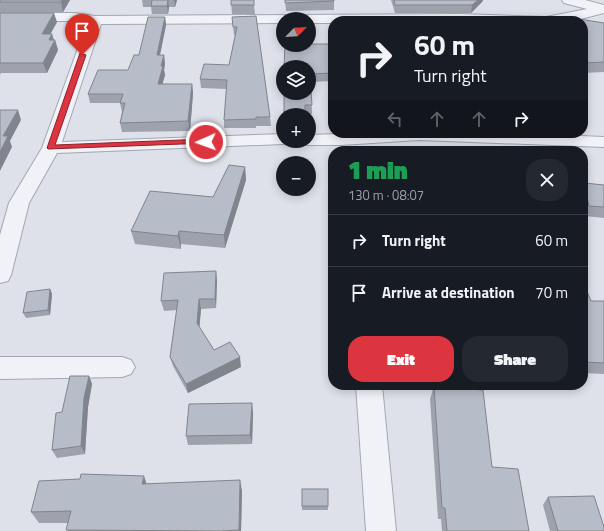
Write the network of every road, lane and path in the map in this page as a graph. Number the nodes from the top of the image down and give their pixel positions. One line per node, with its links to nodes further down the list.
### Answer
1 (569, 0): 2 (street)
2 (603, 9): 4 (street)
3 (380, 16): 6 (street)
4 (577, 16)
5 (0, 17): 6 (street)
6 (95, 20): 13 (street)
7 (398, 138): 12 (street)
8 (498, 138): 11 (street)
9 (276, 140): 13 (street)
10 (316, 141): 12 (street)
11 (604, 142)
12 (342, 146)
13 (51, 148): 14 (street)
14 (0, 275)
15 (122, 367): 16 (street)
16 (0, 368)
17 (369, 390): 18 (street)
18 (381, 531)

